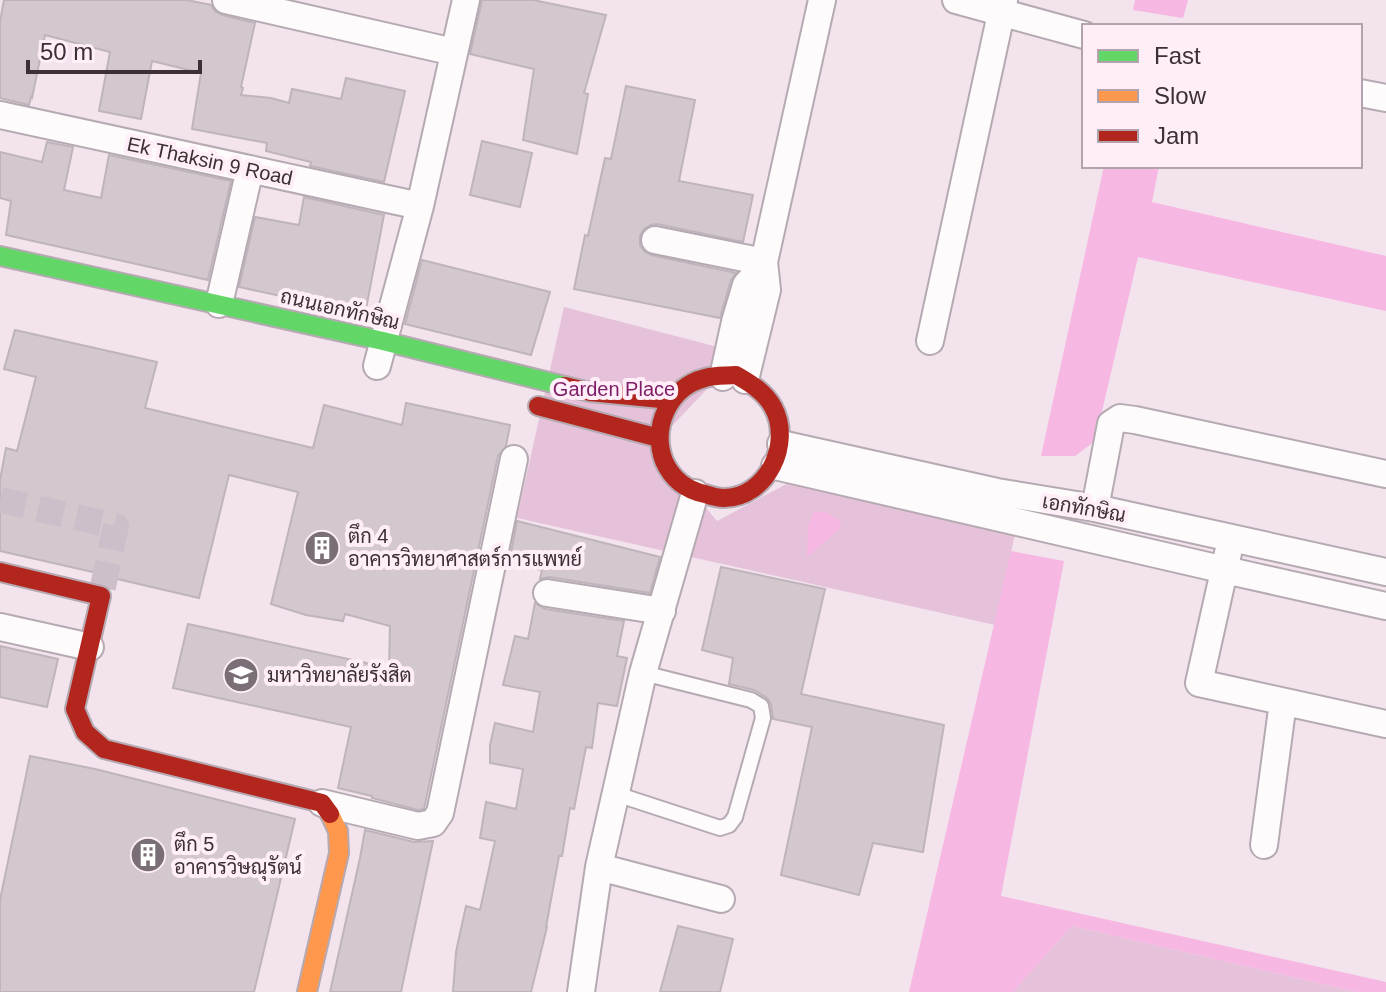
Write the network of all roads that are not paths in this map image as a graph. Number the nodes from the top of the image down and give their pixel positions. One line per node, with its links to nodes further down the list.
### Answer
1 (226, 0): 7 (street)
2 (466, 0): 7 (street)
3 (822, 0): 15 (street)
4 (956, 0): 5 (street)
5 (1003, 6): 6 (street); 17 (street)
6 (1082, 34)
7 (454, 52): 12 (street)
8 (1362, 93): 9 (street)
9 (1386, 98)
10 (0, 115): 11 (street, Ek Thaksin 9 Road)
11 (250, 169): 12 (street, Ek Thaksin 9 Road); 16 (street)
12 (420, 206): 18 (street)
13 (655, 240): 15 (street)
14 (0, 256): 16 (street, ถนนเอกทักษิณ)
15 (764, 264): 19 (street)
16 (219, 304): 18 (street, ถนนเอกทักษิณ)
17 (930, 341)
18 (379, 360): 21 (street, ถนนเอกทักษิณ)
19 (734, 379): 21 (street); 23 (street)
20 (515, 400): 22 (street)
21 (671, 400): 22 (street)
22 (659, 438): 26 (street)
23 (778, 455): 26 (street); 28 (street, เอกทักษิณ)
24 (514, 459): 42 (street)
25 (1386, 474): 27 (street)
26 (695, 493): 35 (street)
27 (1095, 508): 28 (street, เอกทักษิณ); 29 (street, เอกทักษิณ)
28 (1041, 513): 30 (street)
29 (1230, 539): 30 (street); 32 (street, เอกทักษิณ)
30 (1225, 570): 34 (street); 39 (street)
31 (0, 572): 37 (street)
32 (1386, 572)
33 (547, 593): 35 (street)
34 (1386, 606)
35 (662, 611): 38 (street)
36 (0, 627): 37 (street)
37 (90, 647): 42 (street)
38 (643, 673): 41 (street); 41 (lane)
39 (1283, 702): 40 (street); 43 (street)
40 (1386, 724)
41 (616, 794): 44 (street)
42 (322, 803): 46 (street)
43 (1264, 845)
44 (599, 867): 45 (street); 47 (street)
45 (721, 899)
46 (307, 992)
47 (581, 992)

